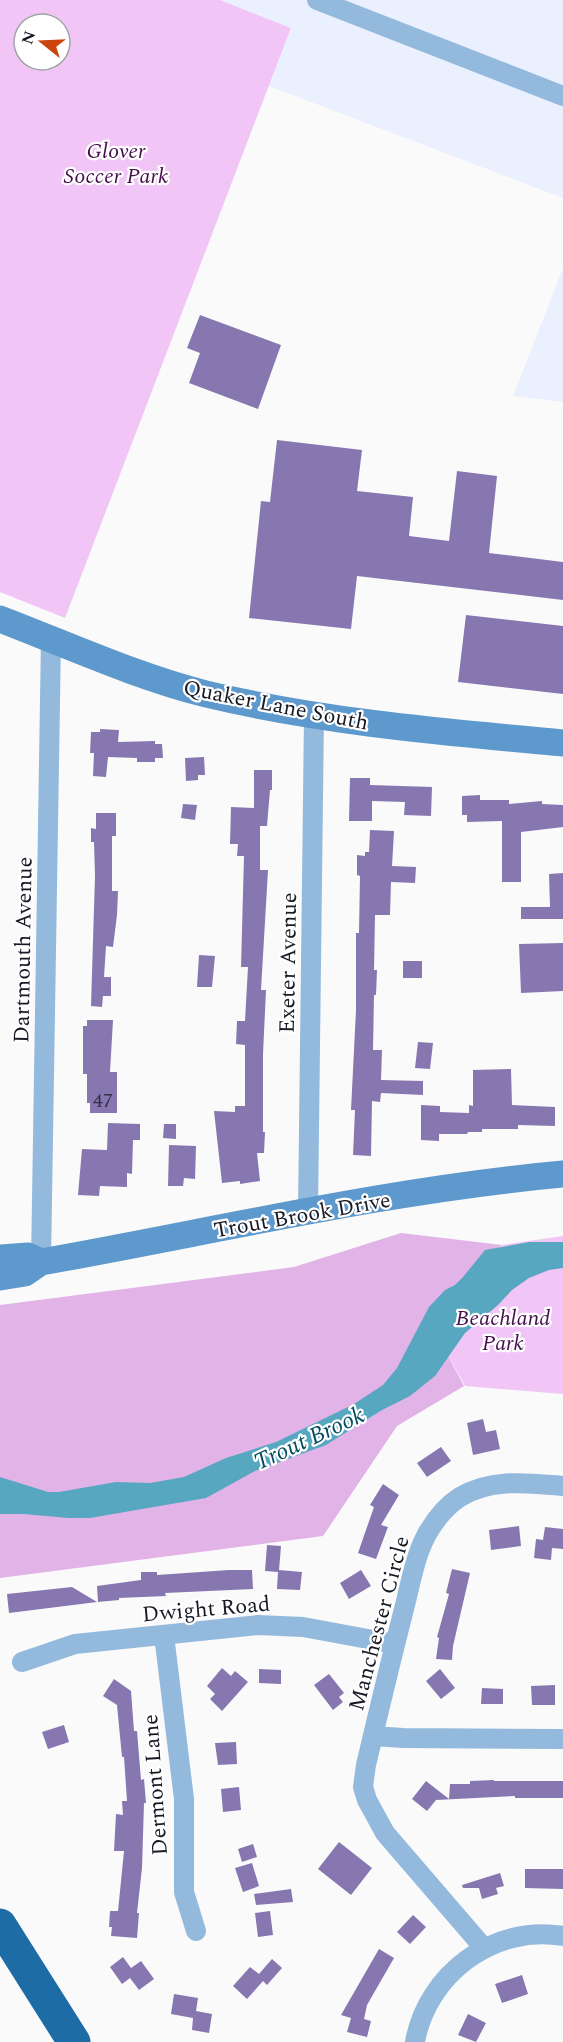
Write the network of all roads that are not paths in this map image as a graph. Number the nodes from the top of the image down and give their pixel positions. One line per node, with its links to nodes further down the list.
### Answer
1 (317, 0): 2 (street)
2 (563, 96)
3 (0, 619): 4 (main road, Quaker Lane South)
4 (51, 638): 5 (main road, Quaker Lane South); 10 (street, Dartmouth Avenue)
5 (314, 715): 6 (main road, Quaker Lane South); 8 (street, Exeter Avenue)
6 (563, 743)
7 (563, 1174): 8 (main road, Trout Brook Drive)
8 (308, 1212): 10 (main road, Trout Brook Drive)
9 (0, 1258): 10 (main road, Trout Brook Drive)
10 (41, 1262): 11 (main road, Trout Brook Drive)
11 (0, 1277)
12 (563, 1486): 14 (street, Manchester Circle)
13 (164, 1635): 14 (street, Dwight Road); 15 (street, Dwight Road); 19 (street, Dermont Lane)
14 (395, 1644): 16 (street, Manchester Circle)
15 (22, 1662)
16 (373, 1736): 17 (street, Manchester Circle); 21 (street, Manchester Circle)
17 (563, 1739)
18 (0, 1925): 22 (highway)
19 (196, 1931)
20 (563, 1936): 21 (street)
21 (484, 1948): 23 (street)
22 (74, 2042)
23 (415, 2042)

